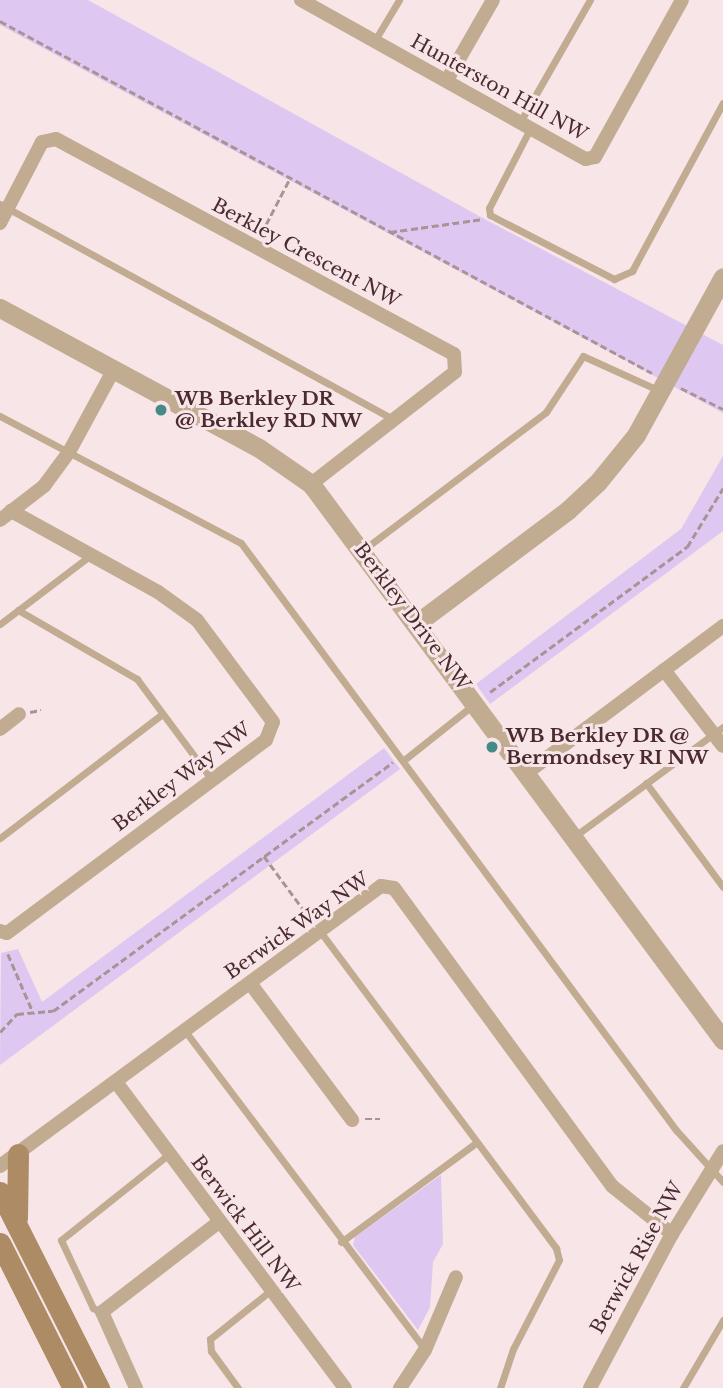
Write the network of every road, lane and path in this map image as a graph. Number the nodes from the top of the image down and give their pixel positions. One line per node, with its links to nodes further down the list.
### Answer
1 (301, 0): 7 (street, Hunterston Hill NW)
2 (399, 0): 7 (lane)
3 (493, 0): 8 (street)
4 (590, 0): 10 (lane)
5 (682, 0): 10 (street, Hunterston Hill NW)
6 (0, 21): 11 (path)
7 (375, 40): 8 (street, Hunterston Hill NW)
8 (447, 80): 10 (street, Hunterston Hill NW)
9 (723, 103): 13 (lane)
10 (526, 125): 13 (lane)
11 (290, 178): 15 (path); 16 (path)
12 (4, 206): 14 (street, Berkley Crescent NW); 24 (lane); 24 (street, Berkley Crescent NW)
13 (490, 215): 15 (path)
14 (0, 223)
15 (390, 232): 20 (path)
16 (258, 239)
17 (723, 277): 21 (street)
18 (0, 308): 19 (street, Berkley Drive NW)
19 (113, 371): 25 (street); 26 (street, Berkley Drive NW)
20 (652, 373)
21 (672, 390): 22 (path); 29 (lane); 32 (street)
22 (723, 409)
23 (0, 416): 25 (lane)
24 (392, 419): 26 (street, Berkley Crescent NW)
25 (69, 452): 28 (street); 41 (lane)
26 (312, 484): 29 (street, Berkley Drive NW)
27 (723, 488): 36 (path)
28 (6, 516): 30 (street, Berkley Way NW)
29 (362, 550): 32 (street, Berkley Drive NW)
30 (91, 555): 31 (lane); 43 (street, Berkley Way NW)
31 (18, 610): 33 (lane); 38 (lane)
32 (417, 623): 36 (street, Berkley Drive NW)
33 (0, 624)
34 (723, 626): 35 (street)
35 (664, 670): 40 (street); 42 (street)
36 (483, 698): 41 (lane); 42 (street, Berkley Drive NW)
37 (19, 714): 39 (street)
38 (162, 714): 43 (lane); 46 (lane)
39 (0, 729)
40 (720, 736): 44 (lane)
41 (403, 758): 47 (path); 64 (lane)
42 (528, 772): 45 (street, Berkley Drive NW)
43 (212, 779): 50 (street, Berkley Way NW)
44 (646, 783): 45 (lane); 48 (lane)
45 (574, 836): 56 (street, Berkley Drive NW)
46 (0, 838)
47 (264, 856): 49 (path); 53 (path)
48 (723, 887)
49 (319, 930): 52 (street, Berwick Way NW); 59 (lane); 69 (street, Berwick Way NW)
50 (0, 931)
51 (8, 954): 53 (path)
52 (250, 983): 54 (street, Berwick Way NW); 58 (street)
53 (33, 1012): 55 (path)
54 (185, 1031): 57 (street, Berwick Way NW); 70 (lane)
55 (0, 1032)
56 (723, 1040)
57 (116, 1082): 61 (street, Berwick Way NW); 62 (street, Berwick Hill NW)
58 (352, 1120)
59 (476, 1143): 70 (lane); 83 (lane)
60 (723, 1151): 64 (street, Berwick Rise NW)
61 (18, 1154): 63 (street, Berwick Way NW); 68 (main road)
62 (169, 1154): 67 (street, Berwick Hill NW); 74 (lane)
63 (0, 1166)
64 (710, 1168): 65 (lane); 69 (street, Berwick Rise NW)
65 (723, 1182)
66 (0, 1192): 68 (main road)
67 (219, 1222): 73 (street, Berwick Hill NW); 74 (street)
68 (16, 1223): 78 (main road)
69 (672, 1234): 84 (street, Berwick Rise NW)
70 (341, 1242): 76 (lane)
71 (0, 1243): 77 (main road)
72 (456, 1277): 76 (street)
73 (270, 1291): 80 (lane); 81 (street, Berwick Hill NW)
74 (102, 1312): 79 (street)
75 (723, 1320): 85 (lane)
76 (425, 1350): 82 (street)
77 (73, 1388)
78 (99, 1388)
79 (136, 1388)
80 (238, 1388)
81 (345, 1388)
82 (400, 1388)
83 (500, 1388)
84 (590, 1388)
85 (683, 1388)

